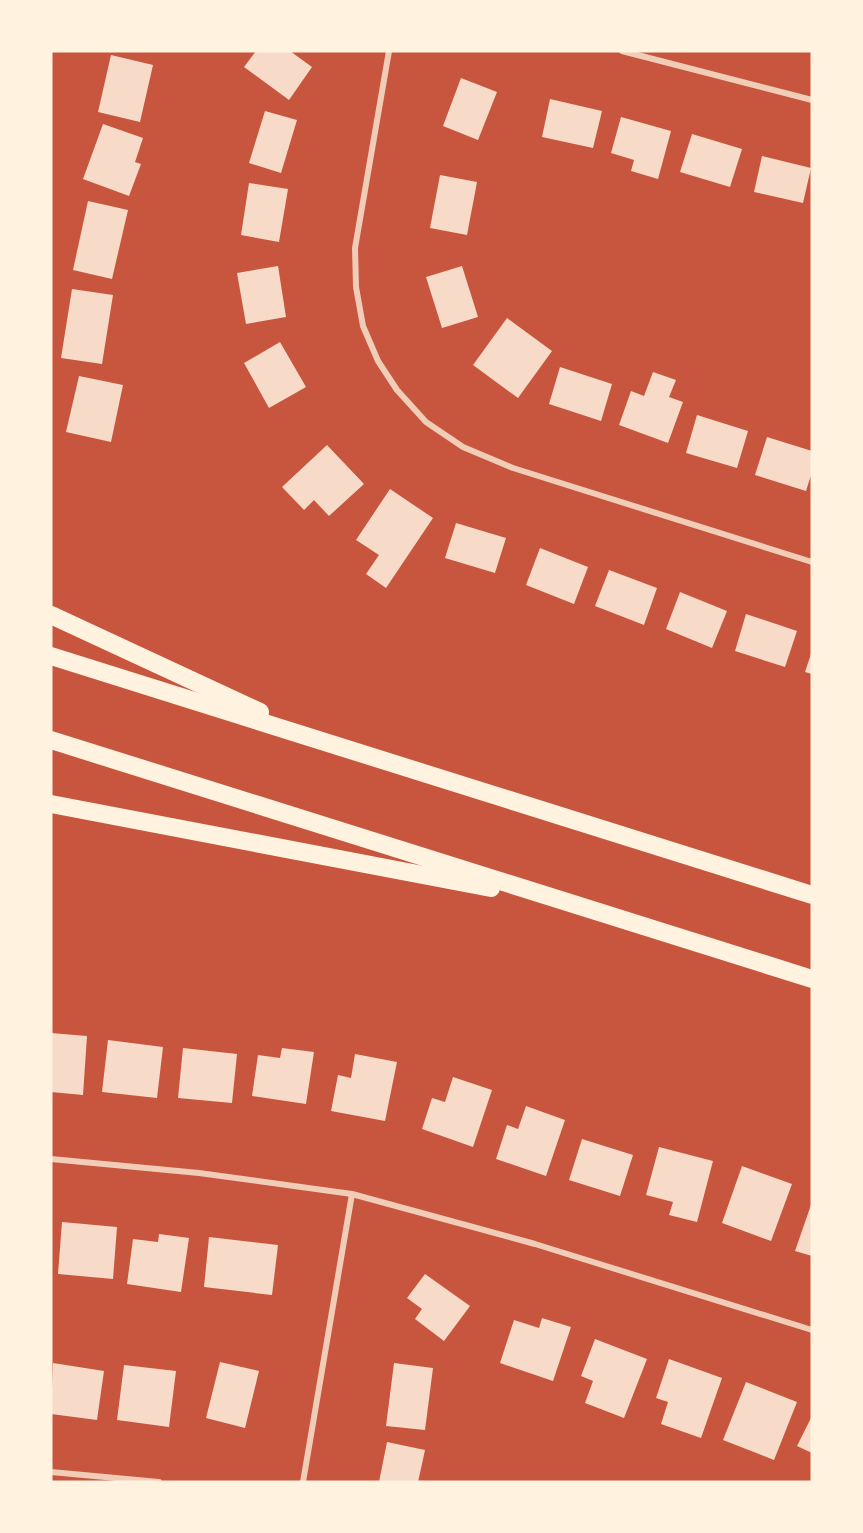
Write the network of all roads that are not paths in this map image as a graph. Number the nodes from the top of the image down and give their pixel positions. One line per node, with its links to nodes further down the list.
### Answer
1 (389, 51): 4 (street)
2 (622, 51): 3 (street)
3 (812, 100)
4 (812, 562)
5 (51, 615): 8 (highway)
6 (51, 656): 8 (highway)
7 (51, 740): 11 (highway)
8 (335, 746): 10 (highway)
9 (51, 804): 11 (highway)
10 (812, 896)
11 (571, 903): 12 (highway)
12 (812, 979)
13 (51, 1159): 14 (street)
14 (352, 1194): 15 (street); 18 (street)
15 (812, 1330)
16 (51, 1472): 17 (street)
17 (159, 1482)
18 (303, 1482)

